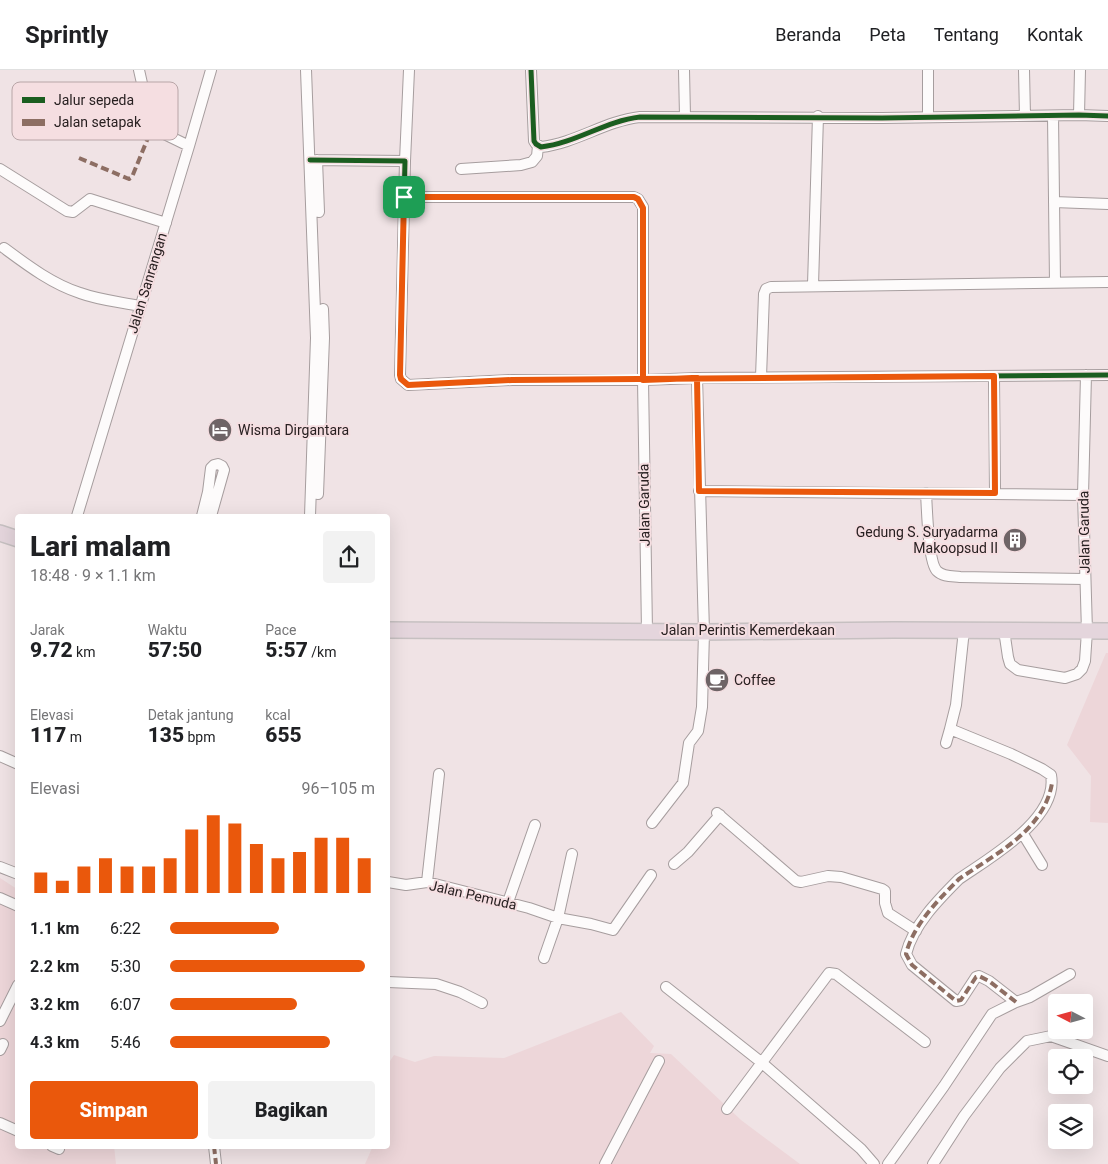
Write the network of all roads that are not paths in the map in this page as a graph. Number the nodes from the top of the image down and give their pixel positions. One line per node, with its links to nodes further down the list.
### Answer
1 (211, 70): 17 (street, Jalan Sanrangan)
2 (306, 70): 19 (street)
3 (409, 70): 20 (street)
4 (531, 70): 18 (street)
5 (684, 70): 10 (street)
6 (928, 70): 15 (street)
7 (1024, 70): 12 (street)
8 (1080, 70): 9 (street)
9 (1079, 115): 13 (street); 14 (street)
10 (685, 116): 11 (street); 18 (street)
11 (818, 116): 15 (street); 30 (street)
12 (1025, 116): 13 (street); 15 (street)
13 (1053, 116): 24 (street)
14 (1108, 116)
15 (928, 117)
16 (177, 140): 17 (street)
17 (189, 146): 26 (street, Jalan Sanrangan)
18 (538, 146): 22 (street)
19 (314, 160): 20 (street); 45 (street); 46 (street)
20 (405, 161): 23 (street)
21 (0, 169): 26 (street)
22 (461, 169)
23 (404, 197): 37 (street, Jalan Garuda); 37 (street)
24 (1054, 202): 25 (street); 28 (street)
25 (1108, 204)
26 (166, 223): 31 (street, Jalan Sanrangan)
27 (4, 248): 31 (street)
28 (1055, 282): 29 (street); 30 (street)
29 (1108, 282)
30 (813, 285): 35 (street)
31 (140, 306): 42 (street, Jalan Sanrangan)
32 (1086, 375): 33 (street); 34 (street); 41 (street, Jalan Garuda)
33 (1108, 375)
34 (994, 376): 35 (street); 40 (street)
35 (761, 377): 36 (street)
36 (697, 378): 37 (street); 38 (street)
37 (643, 380): 51 (street, Jalan Garuda)
38 (699, 491): 39 (street); 56 (street)
39 (926, 493): 40 (street); 49 (street)
40 (995, 493): 41 (street)
41 (1083, 495): 49 (street, Jalan Garuda)
42 (78, 514)
43 (203, 514): 44 (street)
44 (210, 514)
45 (310, 514)
46 (317, 514)
47 (0, 533): 48 (highway)
48 (15, 538)
49 (1085, 579): 54 (street, Jalan Garuda)
50 (390, 630): 51 (highway, Jalan Perintis Kemerdekaan)
51 (647, 630): 56 (highway, Jalan Perintis Kemerdekaan)
52 (964, 630): 53 (highway, Jalan Perintis Kemerdekaan); 56 (highway, Jalan Perintis Kemerdekaan); 57 (street)
53 (1004, 630): 54 (highway, Jalan Perintis Kemerdekaan); 54 (street, Jalan Garuda)
54 (1087, 631): 55 (highway, Jalan Perintis Kemerdekaan)
55 (1108, 631)
56 (704, 632): 62 (street)
57 (950, 728): 58 (street); 64 (street)
58 (946, 743)
59 (0, 756): 60 (street)
60 (15, 763)
61 (439, 774): 72 (street)
62 (652, 823)
63 (535, 825): 74 (street)
64 (1023, 834): 67 (street); 77 (street)
65 (572, 854): 76 (street)
66 (674, 864): 77 (street)
67 (1042, 865)
68 (0, 866): 69 (street)
69 (15, 873)
70 (651, 875): 76 (street, Jalan Pemuda)
71 (390, 882): 72 (street, Jalan Pemuda)
72 (427, 882): 74 (street, Jalan Pemuda)
73 (0, 898): 75 (street)
74 (508, 902): 76 (street, Jalan Pemuda)
75 (15, 905)
76 (558, 918): 78 (street)
77 (916, 931): 83 (street)
78 (544, 958)
79 (1070, 974): 83 (street)
80 (390, 982): 84 (street)
81 (666, 986): 89 (street)
82 (15, 991): 85 (street)
83 (1016, 1002): 97 (street)
84 (482, 1003)
85 (0, 1021)
86 (925, 1042): 89 (street)
87 (1108, 1056): 98 (street)
88 (659, 1061): 95 (street)
89 (761, 1062): 90 (street); 96 (street)
90 (727, 1109)
91 (0, 1122): 92 (street)
92 (15, 1129)
93 (214, 1149): 94 (street)
94 (216, 1164)
95 (605, 1164)
96 (874, 1164)
97 (888, 1164)
98 (933, 1164)

